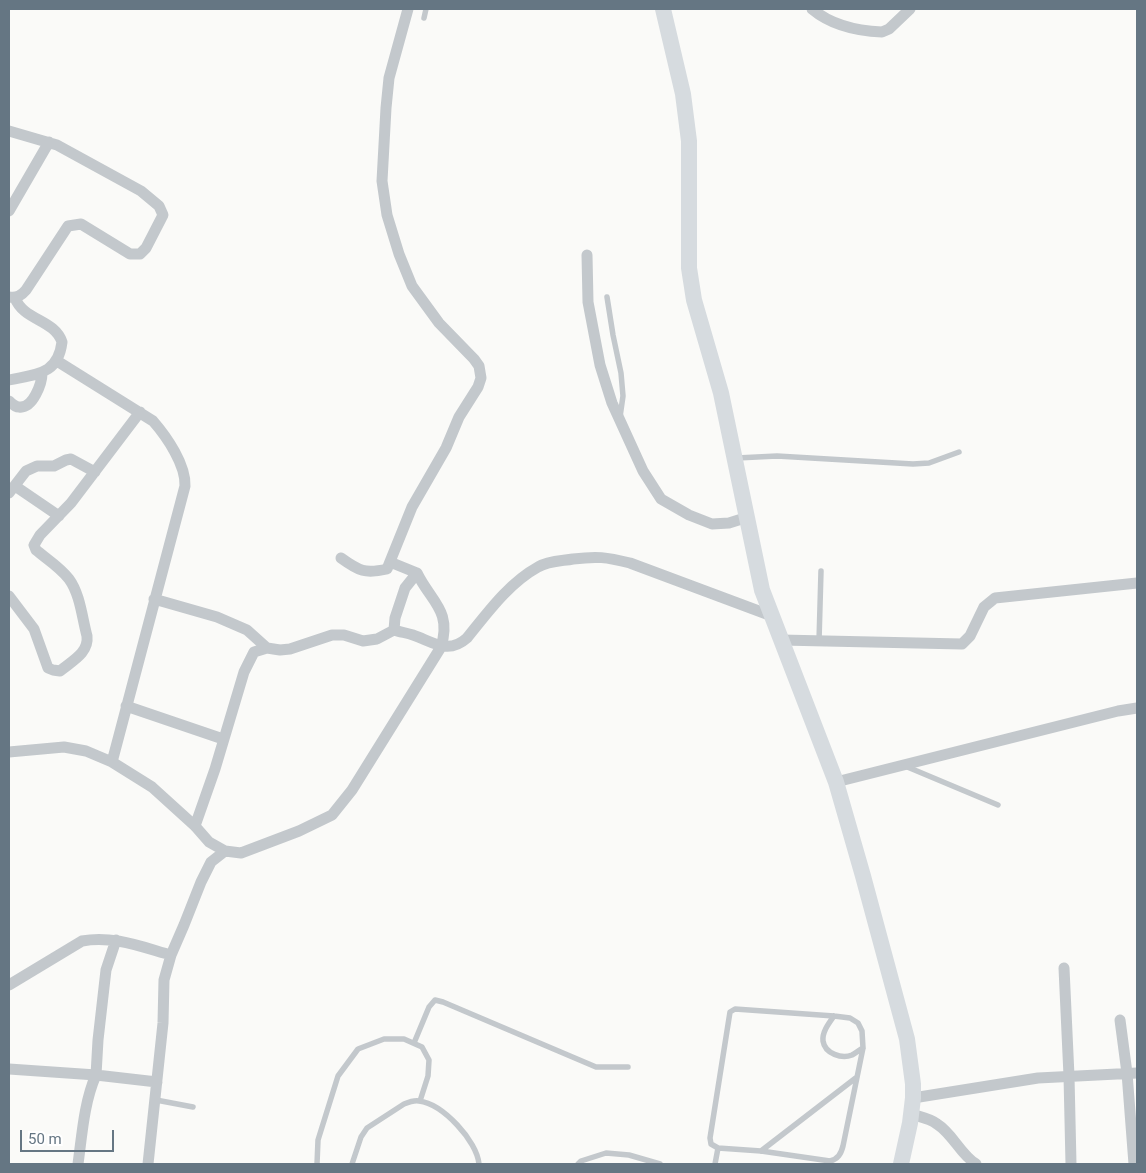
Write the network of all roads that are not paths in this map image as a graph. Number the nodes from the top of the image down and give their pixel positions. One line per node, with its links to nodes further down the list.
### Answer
1 (408, 9): 26 (street)
2 (426, 9): 6 (lane)
3 (663, 9): 20 (street)
4 (812, 9): 5 (street)
5 (910, 9)
6 (424, 18)
7 (9, 130): 8 (street)
8 (49, 142): 9 (street); 11 (street)
9 (9, 211)
10 (587, 255): 18 (street)
11 (12, 298): 13 (street)
12 (607, 298): 18 (lane)
13 (57, 361): 14 (street); 17 (street)
14 (42, 373): 15 (street); 16 (street)
15 (9, 380)
16 (9, 401)
17 (140, 412): 21 (street); 31 (street)
18 (620, 419): 24 (street)
19 (959, 452): 20 (lane)
20 (735, 458): 24 (street)
21 (95, 472): 22 (street); 23 (street)
22 (12, 489): 23 (street)
23 (59, 516): 30 (street)
24 (748, 517): 32 (street)
25 (341, 558): 26 (street)
26 (390, 562): 28 (street)
27 (821, 570): 35 (lane)
28 (417, 573): 33 (street); 36 (street)
29 (1137, 583): 35 (street)
30 (9, 596)
31 (154, 599): 37 (street); 38 (street)
32 (772, 616): 34 (street); 36 (street)
33 (394, 630): 36 (street); 37 (street)
34 (781, 640): 35 (street); 44 (street)
35 (819, 641)
36 (441, 647): 47 (street)
37 (266, 648): 40 (street)
38 (126, 706): 40 (street); 42 (street)
39 (1136, 712): 43 (street)
40 (223, 739): 46 (street)
41 (9, 752): 42 (street)
42 (112, 762): 46 (street)
43 (903, 766): 44 (street); 45 (lane)
44 (836, 782): 65 (street)
45 (998, 805)
46 (195, 826): 47 (street)
47 (225, 851): 49 (street)
48 (116, 940): 49 (street); 51 (street); 59 (street)
49 (171, 955): 62 (street)
50 (1064, 968): 60 (street)
51 (9, 985)
52 (834, 1016): 55 (lane); 55 (lane); 67 (lane)
53 (1120, 1020): 58 (street)
54 (414, 1043): 56 (lane); 64 (lane); 71 (lane)
55 (863, 1048): 61 (lane)
56 (628, 1067)
57 (9, 1069): 59 (street)
58 (1132, 1073): 60 (street); 80 (street)
59 (96, 1075): 62 (street); 69 (street)
60 (1069, 1076): 65 (street); 79 (street)
61 (857, 1077): 68 (lane); 68 (lane)
62 (157, 1082): 63 (street)
63 (156, 1100): 66 (lane); 70 (street)
64 (420, 1101): 72 (lane); 73 (lane)
65 (912, 1106): 77 (street); 78 (street)
66 (193, 1107)
67 (718, 1148): 68 (lane); 76 (lane)
68 (761, 1151)
69 (78, 1164)
70 (148, 1164)
71 (316, 1164)
72 (352, 1164)
73 (479, 1164)
74 (578, 1164): 75 (lane)
75 (660, 1164)
76 (715, 1164)
77 (901, 1164)
78 (976, 1164)
79 (1071, 1164)
80 (1134, 1164)

